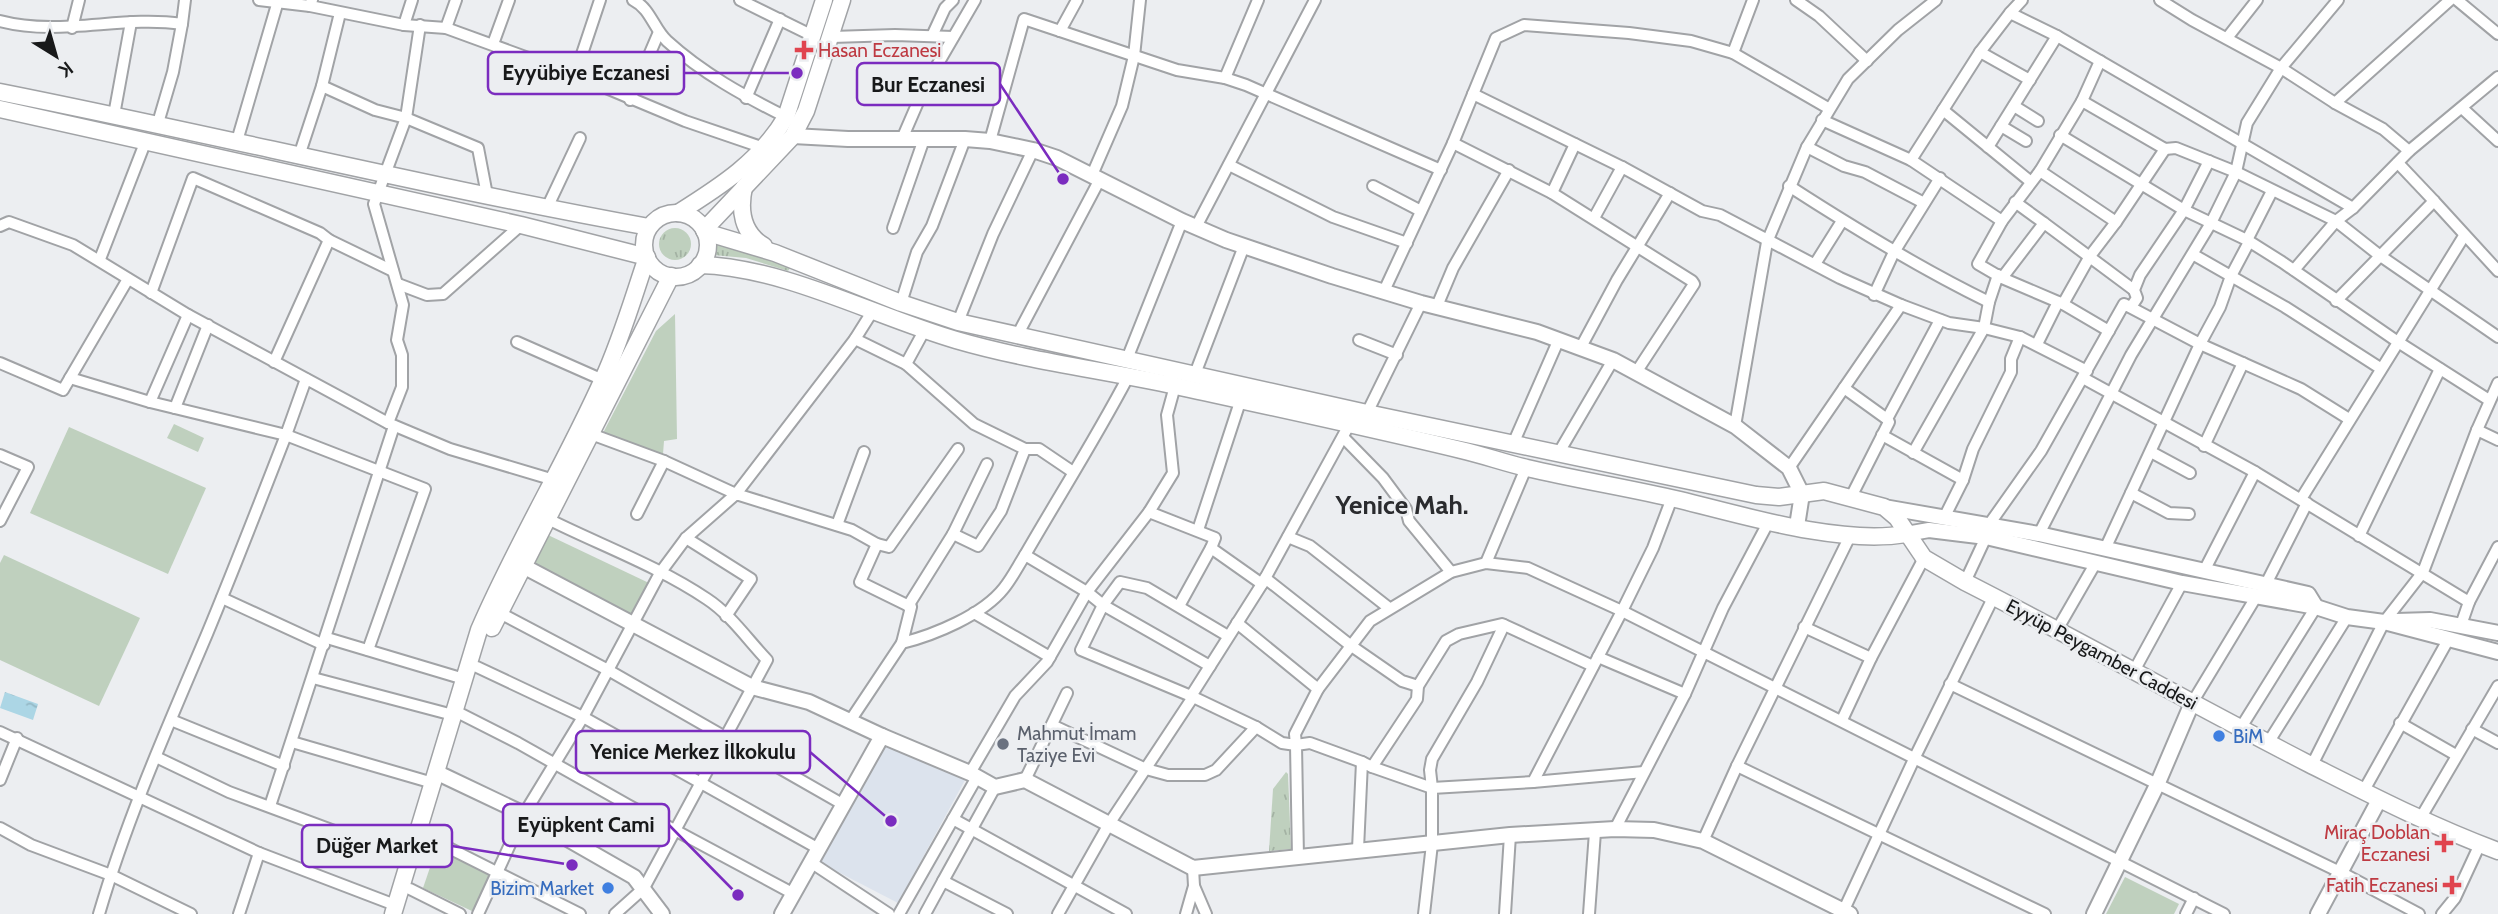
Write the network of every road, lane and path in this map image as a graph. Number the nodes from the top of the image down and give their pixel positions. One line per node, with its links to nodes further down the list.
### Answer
1 (79, 0): 38 (street)
2 (185, 0): 35 (street)
3 (262, 0): 26 (street)
4 (412, 0): 36 (street)
5 (456, 0): 39 (street)
6 (509, 0): 49 (street)
7 (600, 0): 56 (street)
8 (740, 0): 32 (street)
9 (824, 0): 43 (main road)
10 (842, 0): 46 (main road)
11 (953, 0): 44 (street)
12 (960, 0): 29 (street)
13 (1077, 0): 40 (street)
14 (1140, 0): 52 (street)
15 (1258, 0): 58 (street)
16 (1315, 0): 62 (street)
17 (1753, 0): 50 (street)
18 (1796, 0): 53 (street)
19 (1936, 0): 53 (street)
20 (2022, 0): 31 (street)
21 (2160, 0): 48 (street)
22 (2257, 0): 48 (street)
23 (2338, 0): 55 (street)
24 (2450, 0): 67 (street)
25 (2457, 0): 42 (street)
26 (278, 1): 28 (street); 86 (street)
27 (639, 2): 41 (street)
28 (311, 3): 30 (street)
29 (974, 3): 47 (street)
30 (340, 13): 36 (street); 60 (street)
31 (2010, 13): 45 (street); 51 (street)
32 (780, 19): 43 (street); 64 (street)
33 (0, 21): 38 (street)
34 (131, 22): 35 (street); 38 (street); 73 (street)
35 (183, 23): 78 (street)
36 (404, 25): 37 (street)
37 (420, 25): 39 (street); 75 (street)
38 (72, 28)
39 (446, 28): 49 (street)
40 (1060, 31): 52 (street); 87 (street)
41 (659, 32): 64 (street); 65 (street)
42 (2498, 34)
43 (813, 36): 74 (main road)
44 (932, 36): 46 (street); 47 (street)
45 (2057, 36): 54 (street); 59 (street)
46 (832, 37): 81 (main road)
47 (953, 37): 83 (street)
48 (2227, 38): 55 (street)
49 (493, 44): 56 (street)
50 (1733, 52): 63 (street); 69 (street)
51 (1979, 52): 59 (street); 72 (street)
52 (1134, 56): 58 (street); 111 (street)
53 (1867, 61): 69 (street)
54 (2100, 61): 66 (street); 92 (street)
55 (2281, 68): 67 (street); 92 (street)
56 (575, 75): 65 (street)
57 (2498, 77): 70 (street)
58 (1225, 78): 62 (street)
59 (2030, 80): 68 (street)
60 (322, 86): 75 (street); 100 (street)
61 (0, 92): 73 (main road)
62 (1267, 94): 104 (street); 106 (street)
63 (1473, 94): 91 (street); 93 (street)
64 (746, 98): 74 (street)
65 (630, 100): 96 (street)
66 (2082, 101): 80 (street); 97 (street)
67 (2335, 103): 99 (street)
68 (2014, 106): 77 (street); 79 (street)
69 (1828, 108): 76 (street)
70 (2462, 108): 89 (street); 99 (street)
71 (0, 109): 90 (main road)
72 (1943, 110): 95 (street); 101 (street)
73 (114, 115): 78 (main road)
74 (786, 117): 96 (main road)
75 (406, 118): 110 (street); 122 (street)
76 (1822, 120): 94 (street); 101 (street)
77 (2038, 121)
78 (158, 123): 86 (main road)
79 (2001, 126): 88 (street); 95 (street)
80 (2060, 135): 108 (street); 114 (street)
81 (793, 136): 83 (street); 117 (main road)
82 (580, 138): 126 (street)
83 (902, 139): 84 (street)
84 (924, 139): 85 (street); 143 (street)
85 (965, 139): 87 (street); 176 (street)
86 (237, 141): 100 (main road)
87 (990, 141): 98 (street)
88 (2026, 141)
89 (2498, 141)
90 (145, 143): 121 (main road); 158 (street)
91 (1453, 143): 106 (street); 107 (street)
92 (2241, 144): 109 (street); 127 (street)
93 (1575, 145): 105 (street); 119 (street)
94 (1807, 147): 116 (street); 125 (street)
95 (1988, 147): 113 (street)
96 (764, 148): 130 (main road)
97 (2165, 149): 102 (street); 114 (street)
98 (1033, 150): 111 (street); 186 (street)
99 (2409, 151): 103 (street)
100 (299, 156): 110 (main road)
101 (1910, 160): 112 (street)
102 (2209, 161): 109 (street); 128 (street)
103 (2398, 163): 123 (street); 127 (street)
104 (1229, 165): 142 (street); 149 (street)
105 (1622, 167): 120 (street); 131 (street)
106 (1441, 170): 129 (street)
107 (1509, 170): 119 (street); 180 (street)
108 (2040, 170): 113 (street); 136 (street)
109 (2236, 172): 118 (street); 138 (street)
110 (384, 174): 121 (street); 122 (main road)
111 (1096, 177): 133 (street); 191 (street)
112 (1940, 178): 125 (street); 134 (street)
113 (2031, 183): 124 (street)
114 (2142, 184): 128 (street); 136 (street)
115 (1373, 186): 129 (street)
116 (1789, 186): 132 (street); 148 (street)
117 (744, 187): 144 (main road); 153 (main road)
118 (2272, 191): 135 (street); 147 (street)
119 (1552, 193): 131 (street)
120 (1670, 193): 148 (street); 151 (street)
121 (376, 194): 139 (main road); 162 (street)
122 (487, 195): 126 (main road)
123 (2434, 201): 145 (street); 155 (street)
124 (2015, 202): 134 (street); 137 (street)
125 (1924, 203): 152 (street)
126 (547, 208): 141 (main road)
127 (2353, 208): 135 (street)
128 (2185, 210): 138 (street); 169 (street)
129 (1421, 211): 149 (street)
130 (678, 213): 141 (main road); 144 (main road)
131 (1594, 218): 151 (street)
132 (1842, 220): 152 (street); 159 (street)
133 (1182, 221): 142 (street); 203 (street)
134 (2002, 221): 166 (street)
135 (2336, 221): 155 (street); 161 (street)
136 (2116, 222): 156 (street)
137 (2044, 223): 156 (street); 166 (street)
138 (2211, 223): 147 (street); 154 (street)
139 (521, 225): 157 (main road); 168 (street)
140 (0, 226): 158 (street)
141 (649, 227): 157 (main road)
142 (1196, 227): 150 (street)
143 (893, 228)
144 (705, 231): 153 (main road); 160 (main road)
145 (2464, 236): 163 (street); 171 (street)
146 (329, 240): 162 (street); 172 (street); 205 (street)
147 (2248, 241): 161 (street); 165 (street)
148 (1767, 242): 159 (street); 231 (street)
149 (1407, 243): 170 (street)
150 (1244, 246): 170 (street); 212 (street)
151 (1636, 248): 201 (street); 211 (street)
152 (1894, 252): 173 (street); 175 (street)
153 (775, 253): 176 (main road)
154 (2194, 254): 165 (street); 185 (street)
155 (2379, 255): 171 (street); 174 (street)
156 (2090, 256): 169 (street); 178 (street)
157 (647, 257): 164 (main road); 217 (main road)
158 (100, 259): 167 (street)
159 (1815, 264): 173 (street)
160 (701, 265): 164 (main road); 182 (main road)
161 (2294, 270): 174 (street)
162 (393, 271): 168 (street)
163 (2498, 271)
164 (671, 276): 234 (main road)
165 (2231, 276): 200 (street); 209 (street)
166 (2000, 277): 175 (street); 178 (street)
167 (128, 279): 172 (street); 215 (street)
168 (398, 284): 230 (street)
169 (2134, 290): 181 (street)
170 (1384, 291): 177 (street)
171 (2430, 291): 193 (street); 198 (street)
172 (151, 293): 183 (street)
173 (1874, 295): 179 (street)
174 (2336, 300): 198 (street)
175 (1989, 302): 188 (street)
176 (901, 303): 186 (main road)
177 (1422, 303): 180 (street); 202 (street)
178 (2060, 303): 190 (street); 199 (street)
179 (1901, 304): 184 (street); 220 (street)
180 (1437, 306): 196 (street)
181 (2131, 307): 185 (street); 190 (street)
182 (872, 312): 189 (main road); 194 (street)
183 (188, 315): 187 (street); 223 (street)
184 (1940, 320): 188 (street); 227 (street)
185 (2151, 320): 200 (street); 221 (street)
186 (958, 321): 191 (main road)
187 (208, 326): 205 (street); 225 (street)
188 (1984, 328): 192 (street); 244 (street)
189 (925, 331): 208 (street); 214 (main road)
190 (2109, 331): 213 (street)
191 (1018, 334): 203 (main road)
192 (2020, 337): 199 (street); 256 (street)
193 (2498, 337)
194 (855, 339): 208 (street); 258 (street)
195 (1359, 340): 202 (street)
196 (1559, 340): 201 (street); 238 (street)
197 (517, 342): 217 (street)
198 (2398, 342): 209 (street); 210 (street)
199 (2037, 344): 213 (street)
200 (2200, 344): 207 (street); 229 (street)
201 (1581, 347): 204 (street)
202 (1397, 355): 226 (street)
203 (1127, 359): 212 (main road)
204 (1614, 360): 211 (street); 245 (street)
205 (274, 362): 216 (street)
206 (0, 363): 215 (street)
207 (2243, 363): 228 (street); 239 (street)
208 (906, 364): 241 (street)
209 (2381, 368): 228 (street)
210 (2440, 369): 222 (street); 279 (street)
211 (1637, 371): 231 (street)
212 (1195, 374): 226 (main road)
213 (2085, 374): 221 (street); 274 (street)
214 (1128, 377): 219 (main road); 252 (street)
215 (70, 378): 223 (street)
216 (306, 379): 230 (street); 235 (street)
217 (603, 380): 255 (main road)
218 (2498, 383): 222 (street)
219 (1175, 386): 224 (main road); 264 (street)
220 (1844, 388): 227 (street); 250 (street)
221 (2111, 394): 229 (street); 277 (street)
222 (2489, 400): 232 (street)
223 (150, 402): 225 (street)
224 (1240, 402): 233 (main road); 273 (street)
225 (175, 408): 235 (street)
226 (1367, 413): 238 (main road)
227 (1886, 419): 236 (street)
228 (2349, 419): 262 (street)
229 (2164, 423): 239 (street); 243 (street)
230 (391, 424): 251 (street); 255 (street)
231 (1735, 426): 250 (street)
232 (2477, 430): 237 (street); 293 (street)
233 (1346, 431): 249 (main road); 280 (street); 292 (street)
234 (591, 434): 247 (street); 268 (main road)
235 (286, 435): 251 (street); 302 (street)
236 (1882, 435): 244 (street); 261 (street)
237 (2498, 440)
238 (1513, 444): 245 (main road)
239 (2204, 446): 253 (street)
240 (958, 449): 282 (street)
241 (1025, 449): 252 (street); 275 (street)
242 (864, 452): 271 (street)
243 (2151, 452): 254 (street); 257 (street)
244 (1913, 453): 256 (street)
245 (1558, 454): 259 (main road)
246 (0, 455): 269 (street)
247 (664, 461): 258 (street); 265 (street)
248 (987, 464): 275 (street)
249 (1526, 468): 260 (main road); 288 (street)
250 (1789, 468): 259 (street)
251 (379, 470): 324 (street); 327 (street)
252 (1073, 472): 286 (street)
253 (2255, 472): 262 (street); 291 (street)
254 (2190, 473)
255 (554, 480): 338 (main road)
256 (1963, 480): 267 (street)
257 (2131, 493): 266 (street); 285 (street)
258 (736, 494): 271 (street); 281 (street)
259 (1802, 494): 261 (main road); 272 (street)
260 (1672, 498): 270 (main road); 309 (street)
261 (1850, 499): 263 (main road)
262 (2304, 501): 279 (street); 298 (street)
263 (1884, 507): 267 (street); 276 (main road, Eyyüp Peygamber Caddesi)
264 (1149, 512): 273 (street); 299 (street)
265 (637, 514)
266 (2189, 514)
267 (1944, 518): 274 (street)
268 (548, 519): 290 (main road); 294 (street)
269 (0, 521)
270 (1769, 521): 272 (main road); 328 (street)
271 (837, 525): 282 (street)
272 (1797, 526): 278 (main road)
273 (1198, 530): 284 (street)
274 (1987, 531): 276 (street); 277 (street); 289 (street); 296 (street)
275 (953, 534): 305 (street)
276 (1906, 534): 278 (main road); 287 (main road, Eyyüp Peygamber Caddesi)
277 (2039, 534): 285 (street)
278 (1850, 536): 319 (street)
279 (2359, 536): 293 (street)
280 (1288, 537): 295 (street); 307 (street)
281 (686, 538): 294 (street); 312 (street)
282 (877, 544): 305 (street)
283 (2498, 547): 303 (street)
284 (1211, 548): 295 (street); 306 (street)
285 (2105, 549): 291 (street)
286 (1025, 555): 299 (street); 311 (street)
287 (1924, 558): 296 (main road, Eyyüp Peygamber Caddesi); 331 (street)
288 (1486, 563): 292 (street); 309 (street)
289 (2095, 564): 297 (street); 320 (street)
290 (523, 566): 310 (main road); 316 (street)
291 (2204, 571): 298 (street)
292 (1451, 572): 307 (street)
293 (2423, 572): 303 (street); 314 (street)
294 (660, 573): 312 (street); 316 (street)
295 (1264, 581): 315 (street); 326 (street)
296 (1965, 582): 300 (main road, Eyyüp Peygamber Caddesi)
297 (2182, 583): 301 (street); 336 (street)
298 (2266, 584): 308 (street)
299 (1087, 592): 304 (street); 330 (street)
300 (1994, 596): 320 (main road, Eyyüp Peygamber Caddesi); 339 (street)
301 (2256, 597): 308 (street); 348 (street)
302 (222, 598): 324 (street); 351 (street)
303 (2469, 602): 318 (street)
304 (1103, 605): 306 (street); 333 (street); 347 (street)
305 (908, 606): 325 (street)
306 (1179, 606): 322 (street)
307 (1389, 607): 326 (street)
308 (2316, 607): 313 (street); 357 (street)
309 (1622, 611): 328 (street); 332 (street)
310 (498, 612): 334 (main road); 335 (street)
311 (974, 613): 325 (street); 330 (street)
312 (726, 616): 342 (street)
313 (2347, 617): 314 (street); 364 (street)
314 (2384, 622): 318 (street); 323 (street); 372 (street)
315 (1237, 623): 322 (street); 344 (street)
316 (633, 624): 335 (street); 342 (street)
317 (1504, 625): 332 (street); 340 (street); 385 (street)
318 (2461, 625): 321 (street)
319 (1804, 627): 331 (street); 343 (street)
320 (2057, 630): 336 (main road, Eyyüp Peygamber Caddesi)
321 (2498, 633)
322 (1228, 636): 333 (street)
323 (2448, 640): 329 (street); 354 (street)
324 (326, 642): 327 (street); 337 (street)
325 (902, 643): 353 (street)
326 (1350, 645): 340 (street); 344 (street)
327 (368, 650): 338 (street)
328 (1703, 652): 343 (street); 346 (street)
329 (2498, 652)
330 (1050, 657): 377 (street)
331 (1871, 658): 352 (street)
332 (1596, 662): 346 (street); 381 (street)
333 (1210, 666): 347 (street)
334 (477, 667): 349 (main road); 350 (street)
335 (608, 670): 350 (street); 360 (street)
336 (2134, 671): 348 (main road, Eyyüp Peygamber Caddesi)
337 (313, 678): 349 (street); 363 (street)
338 (464, 679): 349 (main road)
339 (1950, 684): 369 (street); 383 (street)
340 (1418, 686): 371 (street)
341 (2498, 686): 358 (street)
342 (752, 687): 353 (street); 360 (street)
343 (1775, 688): 352 (street); 374 (street)
344 (1318, 689): 366 (street)
345 (1067, 693): 355 (street)
346 (1685, 694): 376 (street)
347 (1192, 697): 356 (street); 375 (street)
348 (2192, 704): 357 (main road, Eyyüp Peygamber Caddesi); 383 (street)
349 (457, 715): 370 (street); 378 (main road)
350 (583, 717): 370 (street); 382 (street)
351 (171, 720): 368 (street); 373 (street)
352 (1842, 720): 369 (street)
353 (850, 721): 361 (street)
354 (2400, 723): 367 (street); 386 (street)
355 (1052, 725): 375 (street); 380 (street)
356 (1256, 727): 366 (street); 375 (street)
357 (2240, 729): 364 (main road, Eyyüp Peygamber Caddesi)
358 (2472, 729): 365 (street); 367 (street)
359 (0, 732): 362 (street)
360 (724, 736): 382 (street); 389 (street)
361 (882, 736): 377 (street); 389 (street)
362 (17, 738): 379 (street); 387 (street)
363 (292, 742): 373 (street); 378 (street)
364 (2268, 743): 372 (main road, Eyyüp Peygamber Caddesi)
365 (2498, 743)
366 (1296, 744): 371 (street); 410 (street)
367 (2456, 755): 393 (street)
368 (156, 757): 387 (street); 390 (street)
369 (1915, 757): 401 (street); 412 (street)
370 (555, 764): 391 (street); 398 (street)
371 (1367, 764): 385 (street); 407 (street)
372 (2312, 765): 386 (main road, Eyyüp Peygamber Caddesi)
373 (284, 766): 390 (street)
374 (1737, 766): 401 (street); 403 (street)
375 (1146, 769): 394 (street)
376 (1644, 772): 381 (street); 397 (street)
377 (974, 775): 384 (street); 392 (street)
378 (438, 779): 391 (street); 402 (main road); 411 (main road)
379 (0, 780)
380 (1025, 780): 384 (street); 394 (street)
381 (1534, 782): 385 (street)
382 (699, 783): 398 (street); 406 (street)
383 (2157, 785): 412 (street); 416 (street)
384 (995, 787): 396 (street)
385 (1432, 788): 404 (street)
386 (2363, 792): 388 (main road, Eyyüp Peygamber Caddesi)
387 (139, 796): 409 (street); 417 (street)
388 (2379, 800): 393 (main road, Eyyüp Peygamber Caddesi); 416 (street)
389 (844, 805): 406 (street)
390 (270, 806): 411 (street)
391 (524, 814): 415 (street); 421 (street)
392 (953, 819): 396 (street); 438 (street)
393 (2420, 819): 405 (main road, Eyyüp Peygamber Caddesi)
394 (1109, 824): 414 (street); 420 (street)
395 (0, 828): 417 (street)
396 (971, 828): 418 (street); 420 (street)
397 (1615, 829): 399 (street); 403 (street)
398 (674, 830): 421 (street); 423 (street)
399 (1595, 832): 400 (street); 447 (street)
400 (1510, 835): 404 (street); 446 (street)
401 (1880, 835): 427 (street); 448 (street)
402 (425, 836): 415 (street); 422 (main road)
403 (1703, 841): 427 (street)
404 (1432, 844): 407 (street); 445 (street)
405 (2480, 844): 408 (main road, Eyyüp Peygamber Caddesi); 454 (street)
406 (819, 849): 413 (street)
407 (1358, 849): 410 (street)
408 (2498, 851)
409 (259, 853): 425 (street); 430 (street)
410 (1298, 857): 414 (street)
411 (410, 859): 425 (main road)
412 (2121, 861): 424 (street); 449 (street)
413 (811, 863): 423 (street); 426 (street)
414 (1193, 868): 419 (street)
415 (498, 872): 432 (street); 433 (street)
416 (2342, 873): 452 (street); 453 (street)
417 (111, 874): 428 (street); 429 (street)
418 (943, 881): 439 (street); 440 (street)
419 (1194, 886): 443 (street); 444 (street)
420 (1073, 887): 441 (street); 442 (street)
421 (643, 888): 434 (street); 435 (street)
422 (410, 889): 425 (main road); 431 (street)
423 (794, 894): 436 (street)
424 (2193, 898): 450 (street); 451 (street)
425 (397, 911)
426 (876, 911): 437 (street)
427 (1845, 913)
428 (99, 914)
429 (191, 914)
430 (239, 914)
431 (460, 914)
432 (478, 914)
433 (580, 914)
434 (615, 914)
435 (662, 914)
436 (782, 914)
437 (888, 914)
438 (899, 914)
439 (925, 914)
440 (1007, 914)
441 (1058, 914)
442 (1126, 914)
443 (1186, 914)
444 (1206, 914)
445 (1424, 914)
446 (1504, 914)
447 (1589, 914)
448 (2045, 914)
449 (2094, 914)
450 (2186, 914)
451 (2224, 914)
452 (2318, 914)
453 (2419, 914)
454 (2442, 914)

